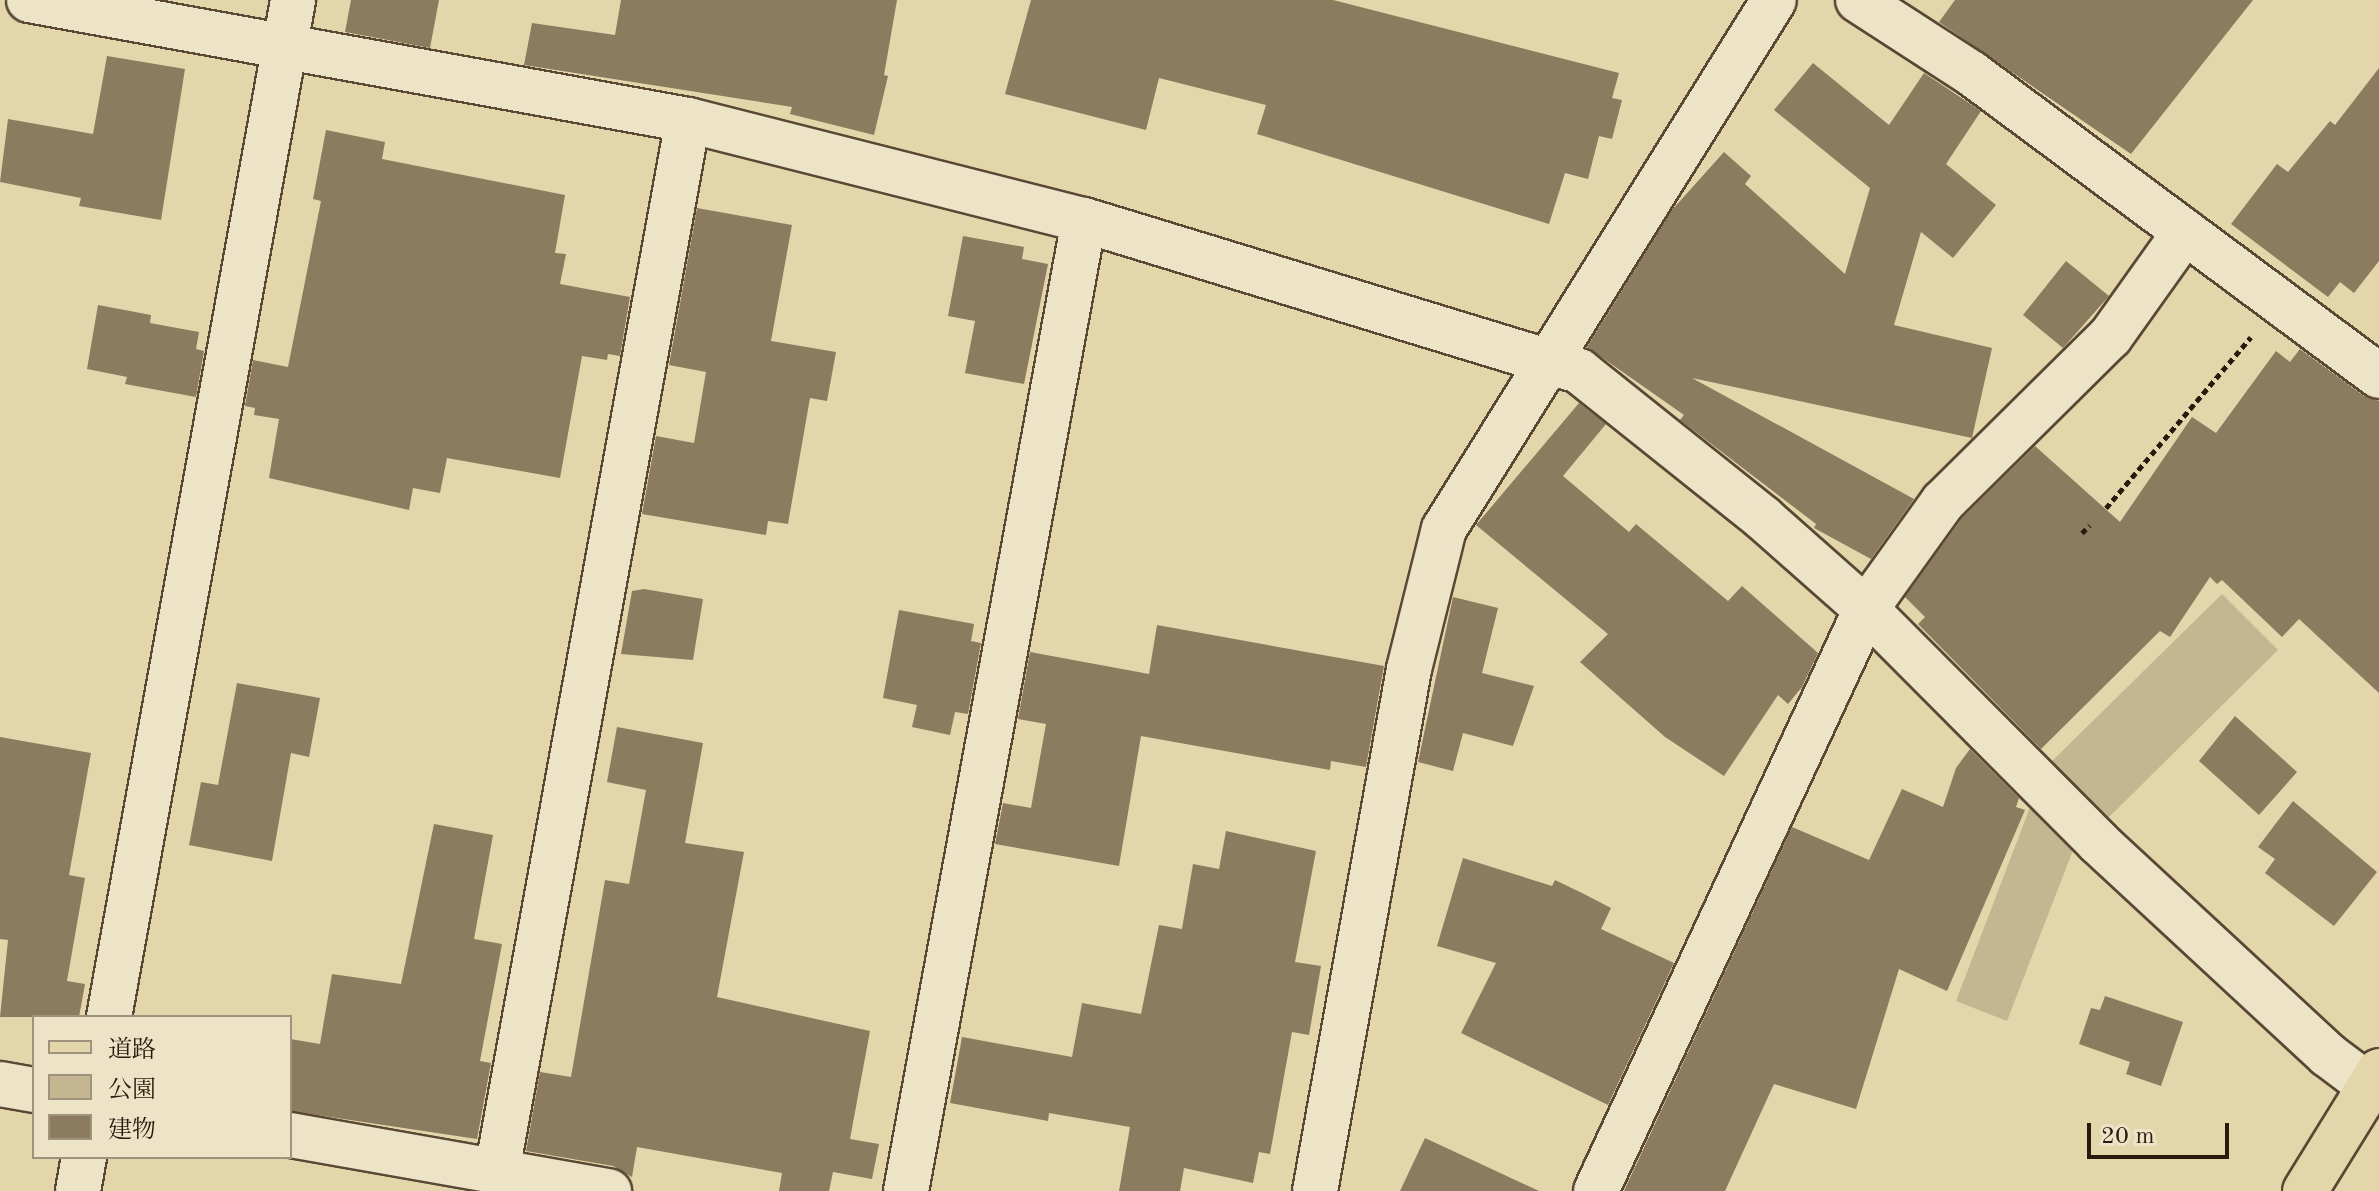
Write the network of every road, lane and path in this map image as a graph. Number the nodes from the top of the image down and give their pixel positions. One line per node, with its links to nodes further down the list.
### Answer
1 (29, 0): 5 (street)
2 (293, 0): 5 (street)
3 (1774, 0): 10 (street)
4 (1858, 0): 8 (street)
5 (285, 47): 6 (street); 16 (street)
6 (688, 120): 7 (street); 22 (street)
7 (1084, 220): 10 (street); 25 (street)
8 (2185, 232): 9 (street); 15 (street)
9 (2280, 302): 11 (street); 12 (path)
10 (1550, 362): 15 (street); 26 (street)
11 (2379, 376)
12 (2106, 508)
13 (2090, 525): 14 (path)
14 (2082, 533)
15 (1866, 609): 17 (street); 27 (street)
16 (109, 1015)
17 (2374, 1078): 28 (main road)
18 (0, 1084): 19 (street)
19 (32, 1090)
20 (292, 1135): 22 (street)
21 (84, 1159): 23 (street)
22 (497, 1171): 24 (street)
23 (78, 1191)
24 (609, 1191)
25 (906, 1191)
26 (1315, 1191)
27 (1596, 1191)
28 (2305, 1191)

